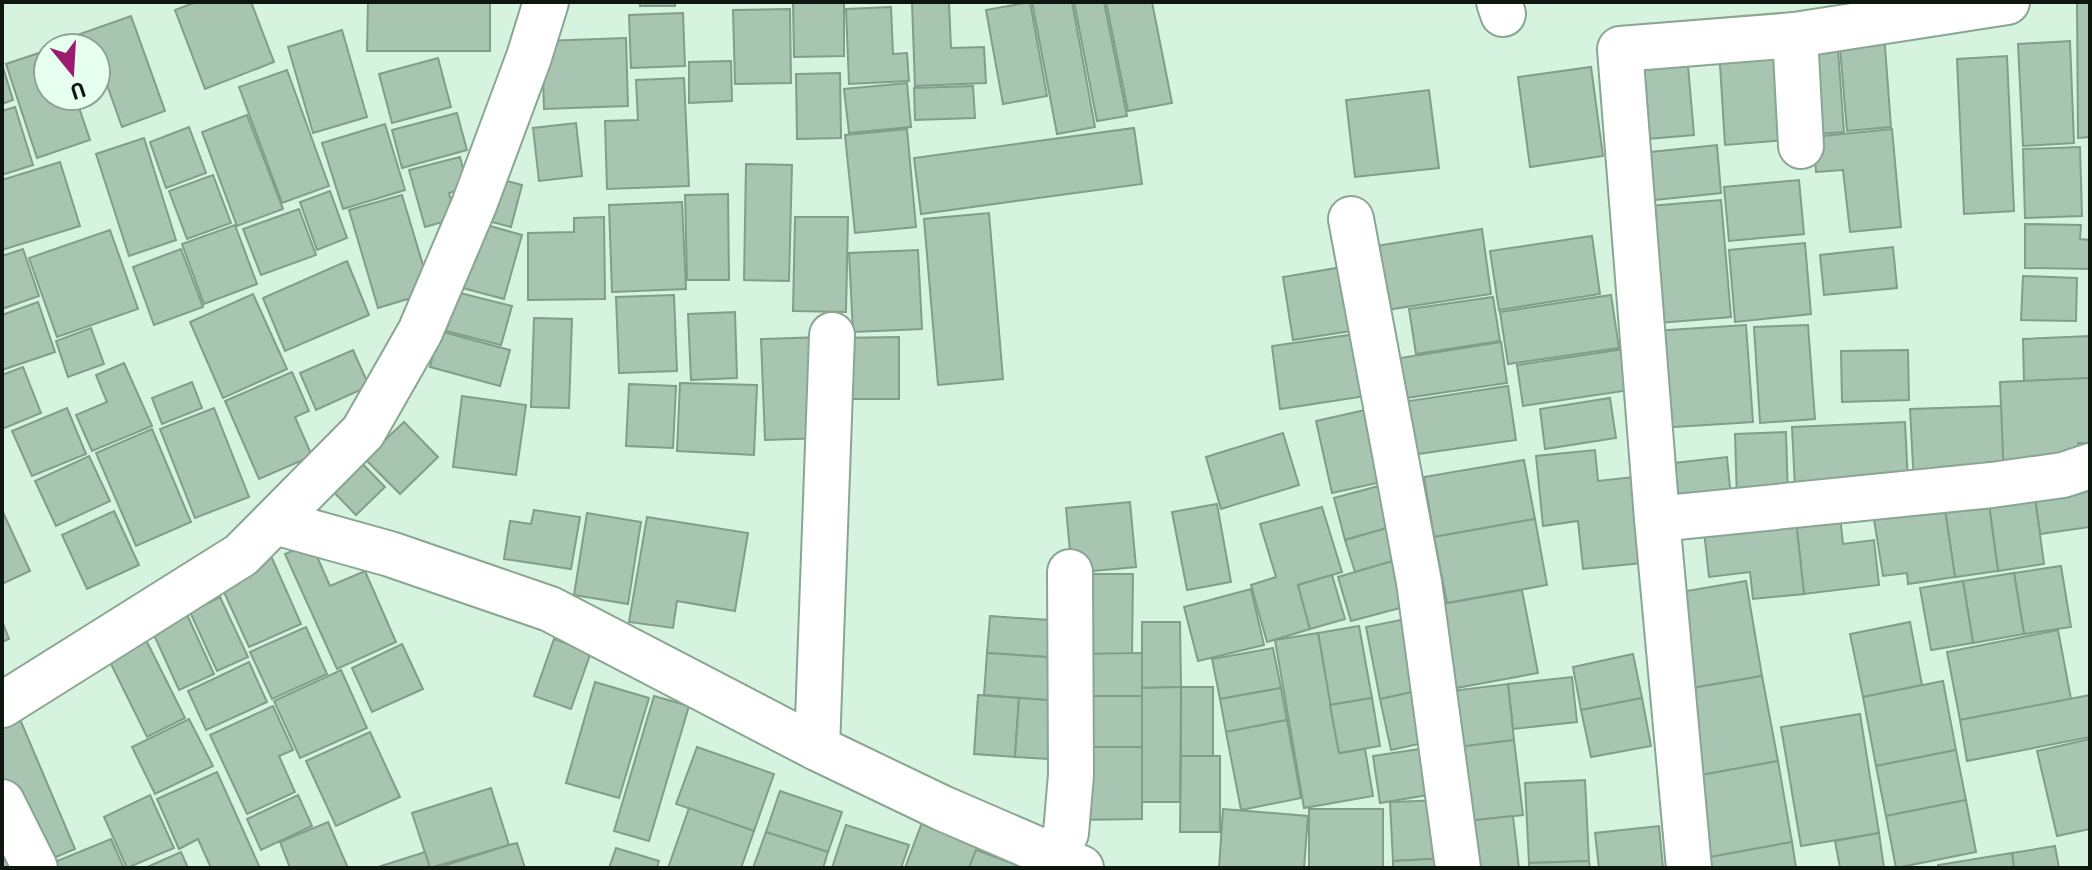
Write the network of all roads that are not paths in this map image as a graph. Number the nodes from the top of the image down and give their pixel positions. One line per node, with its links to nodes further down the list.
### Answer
1 (546, 2): 9 (street)
2 (2007, 2): 3 (street)
3 (1777, 25): 4 (street); 8 (street)
4 (1801, 146)
5 (1351, 219): 16 (street)
6 (832, 335): 12 (street)
7 (2090, 466): 8 (street)
8 (1657, 519): 17 (street)
9 (275, 522): 11 (street); 12 (street)
10 (1070, 572): 14 (street)
11 (2, 705)
12 (817, 748): 14 (street)
13 (2, 802): 15 (street)
14 (1068, 862)
15 (35, 868)
16 (1458, 868)
17 (1689, 868)

